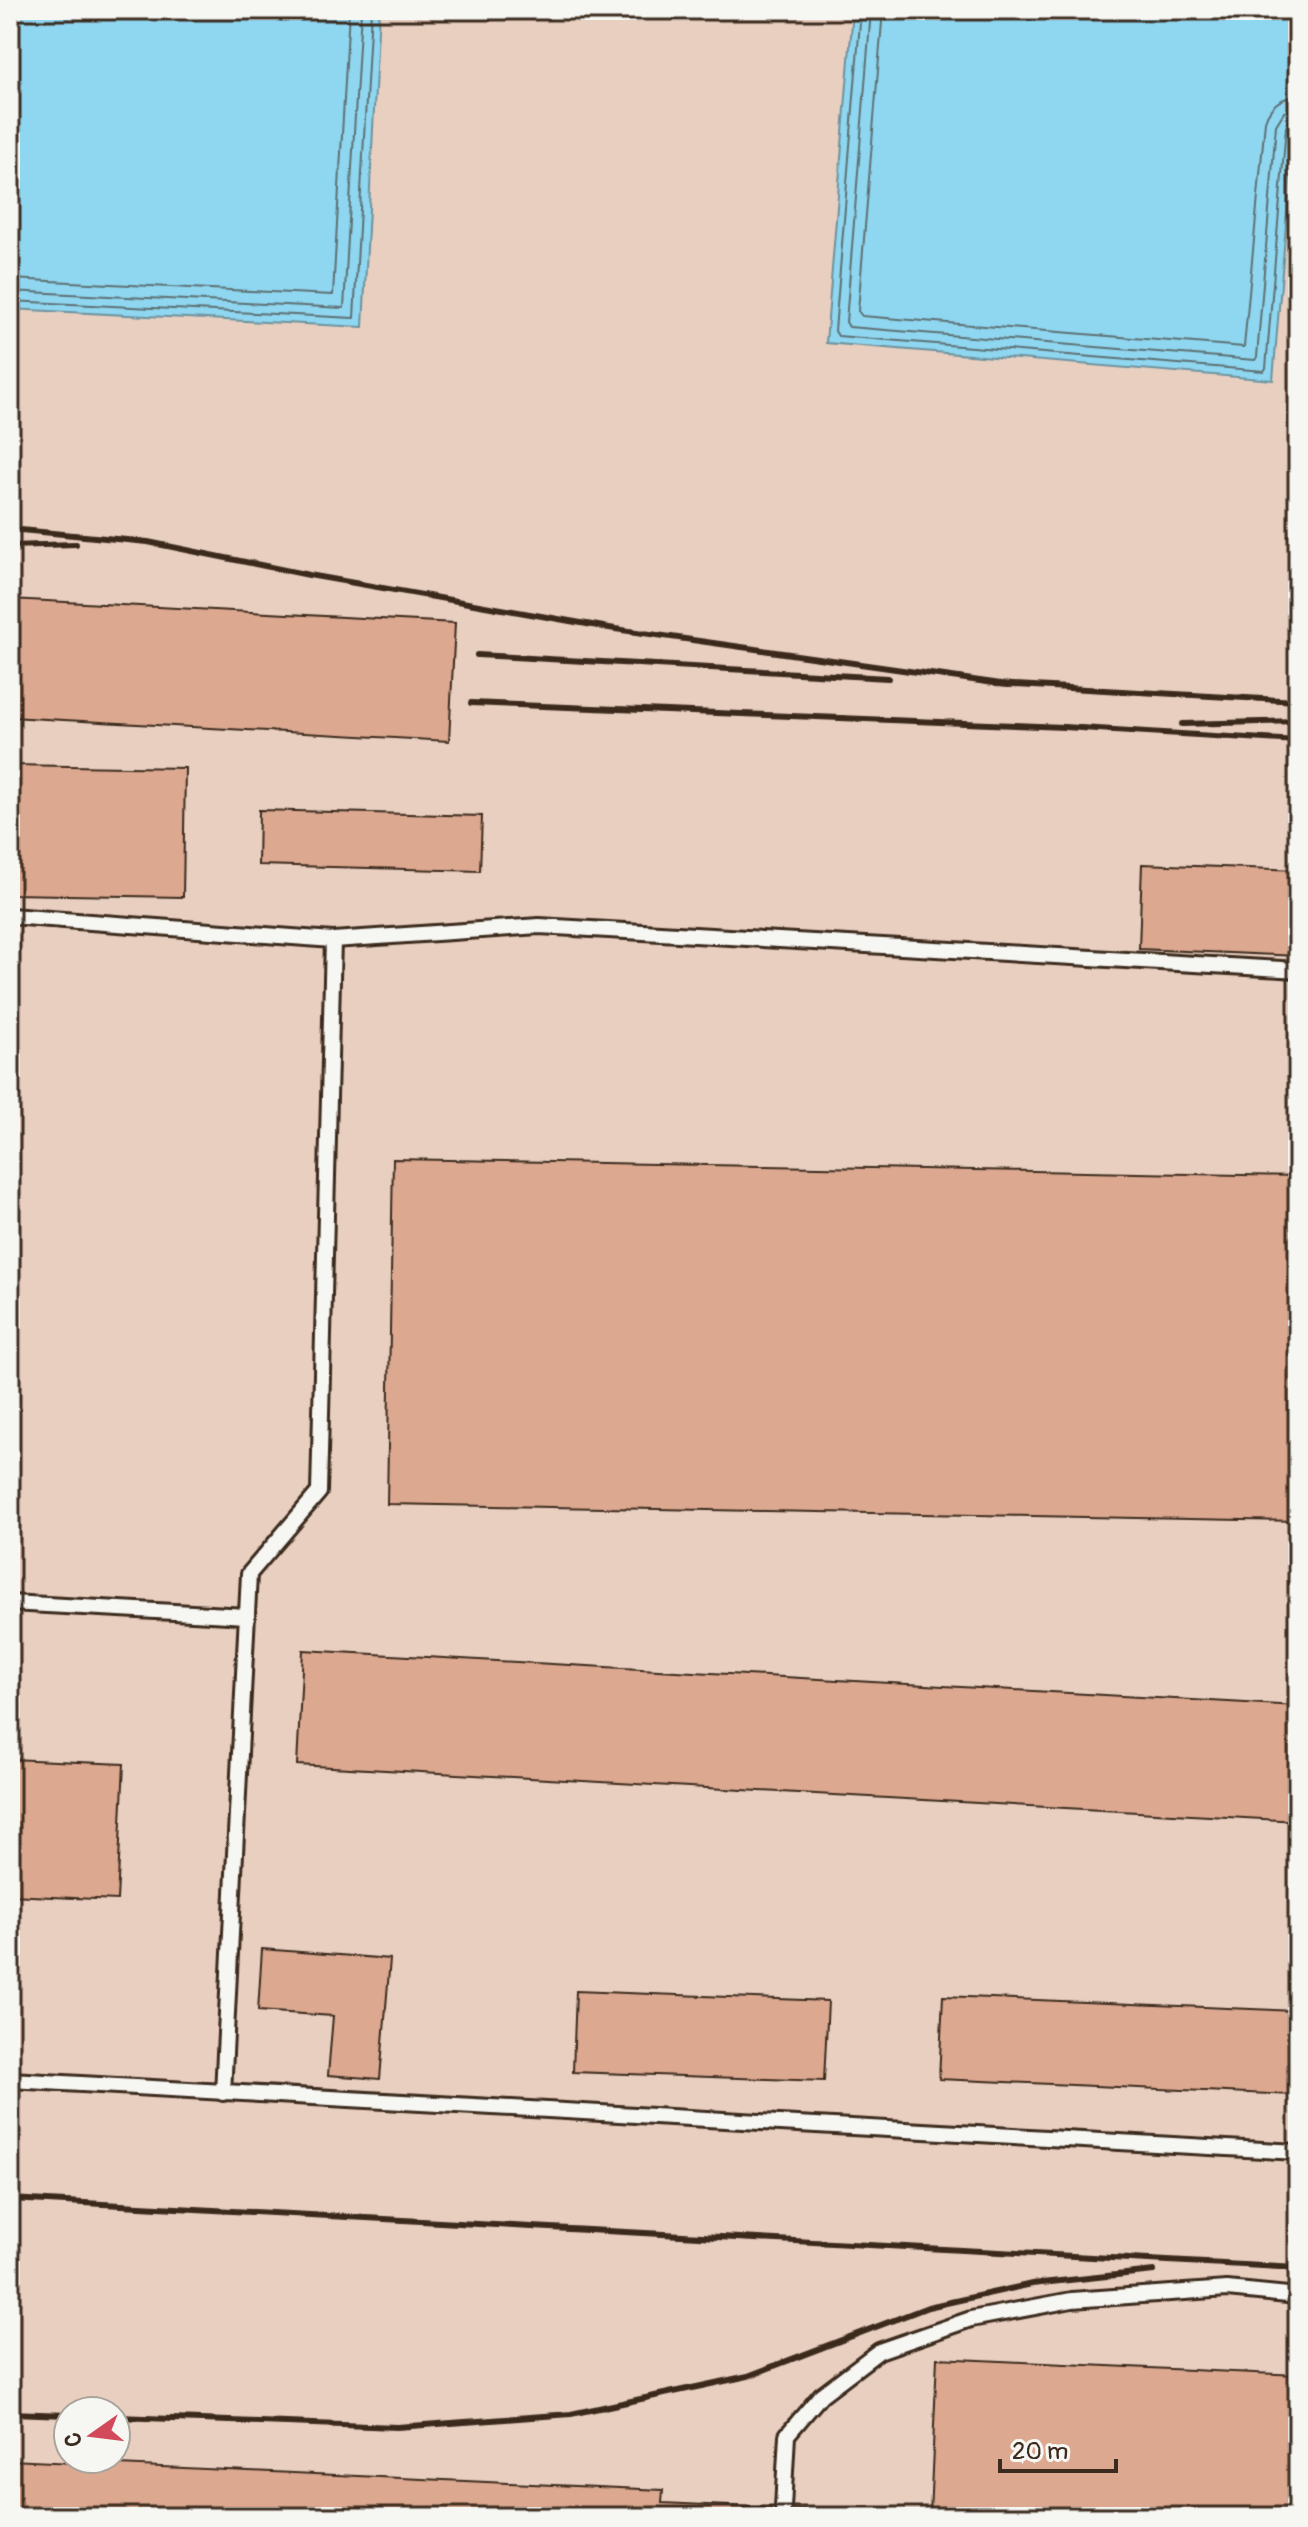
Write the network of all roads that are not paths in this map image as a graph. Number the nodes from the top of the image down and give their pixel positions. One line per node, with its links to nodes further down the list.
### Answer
1 (10, 916): 2 (lane)
2 (333, 940): 3 (lane); 5 (lane)
3 (1298, 970)
4 (10, 1603): 5 (lane)
5 (247, 1616): 7 (lane)
6 (10, 2080): 7 (lane)
7 (223, 2093): 8 (lane)
8 (1298, 2152)
9 (1298, 2296): 10 (lane)
10 (783, 2508)

